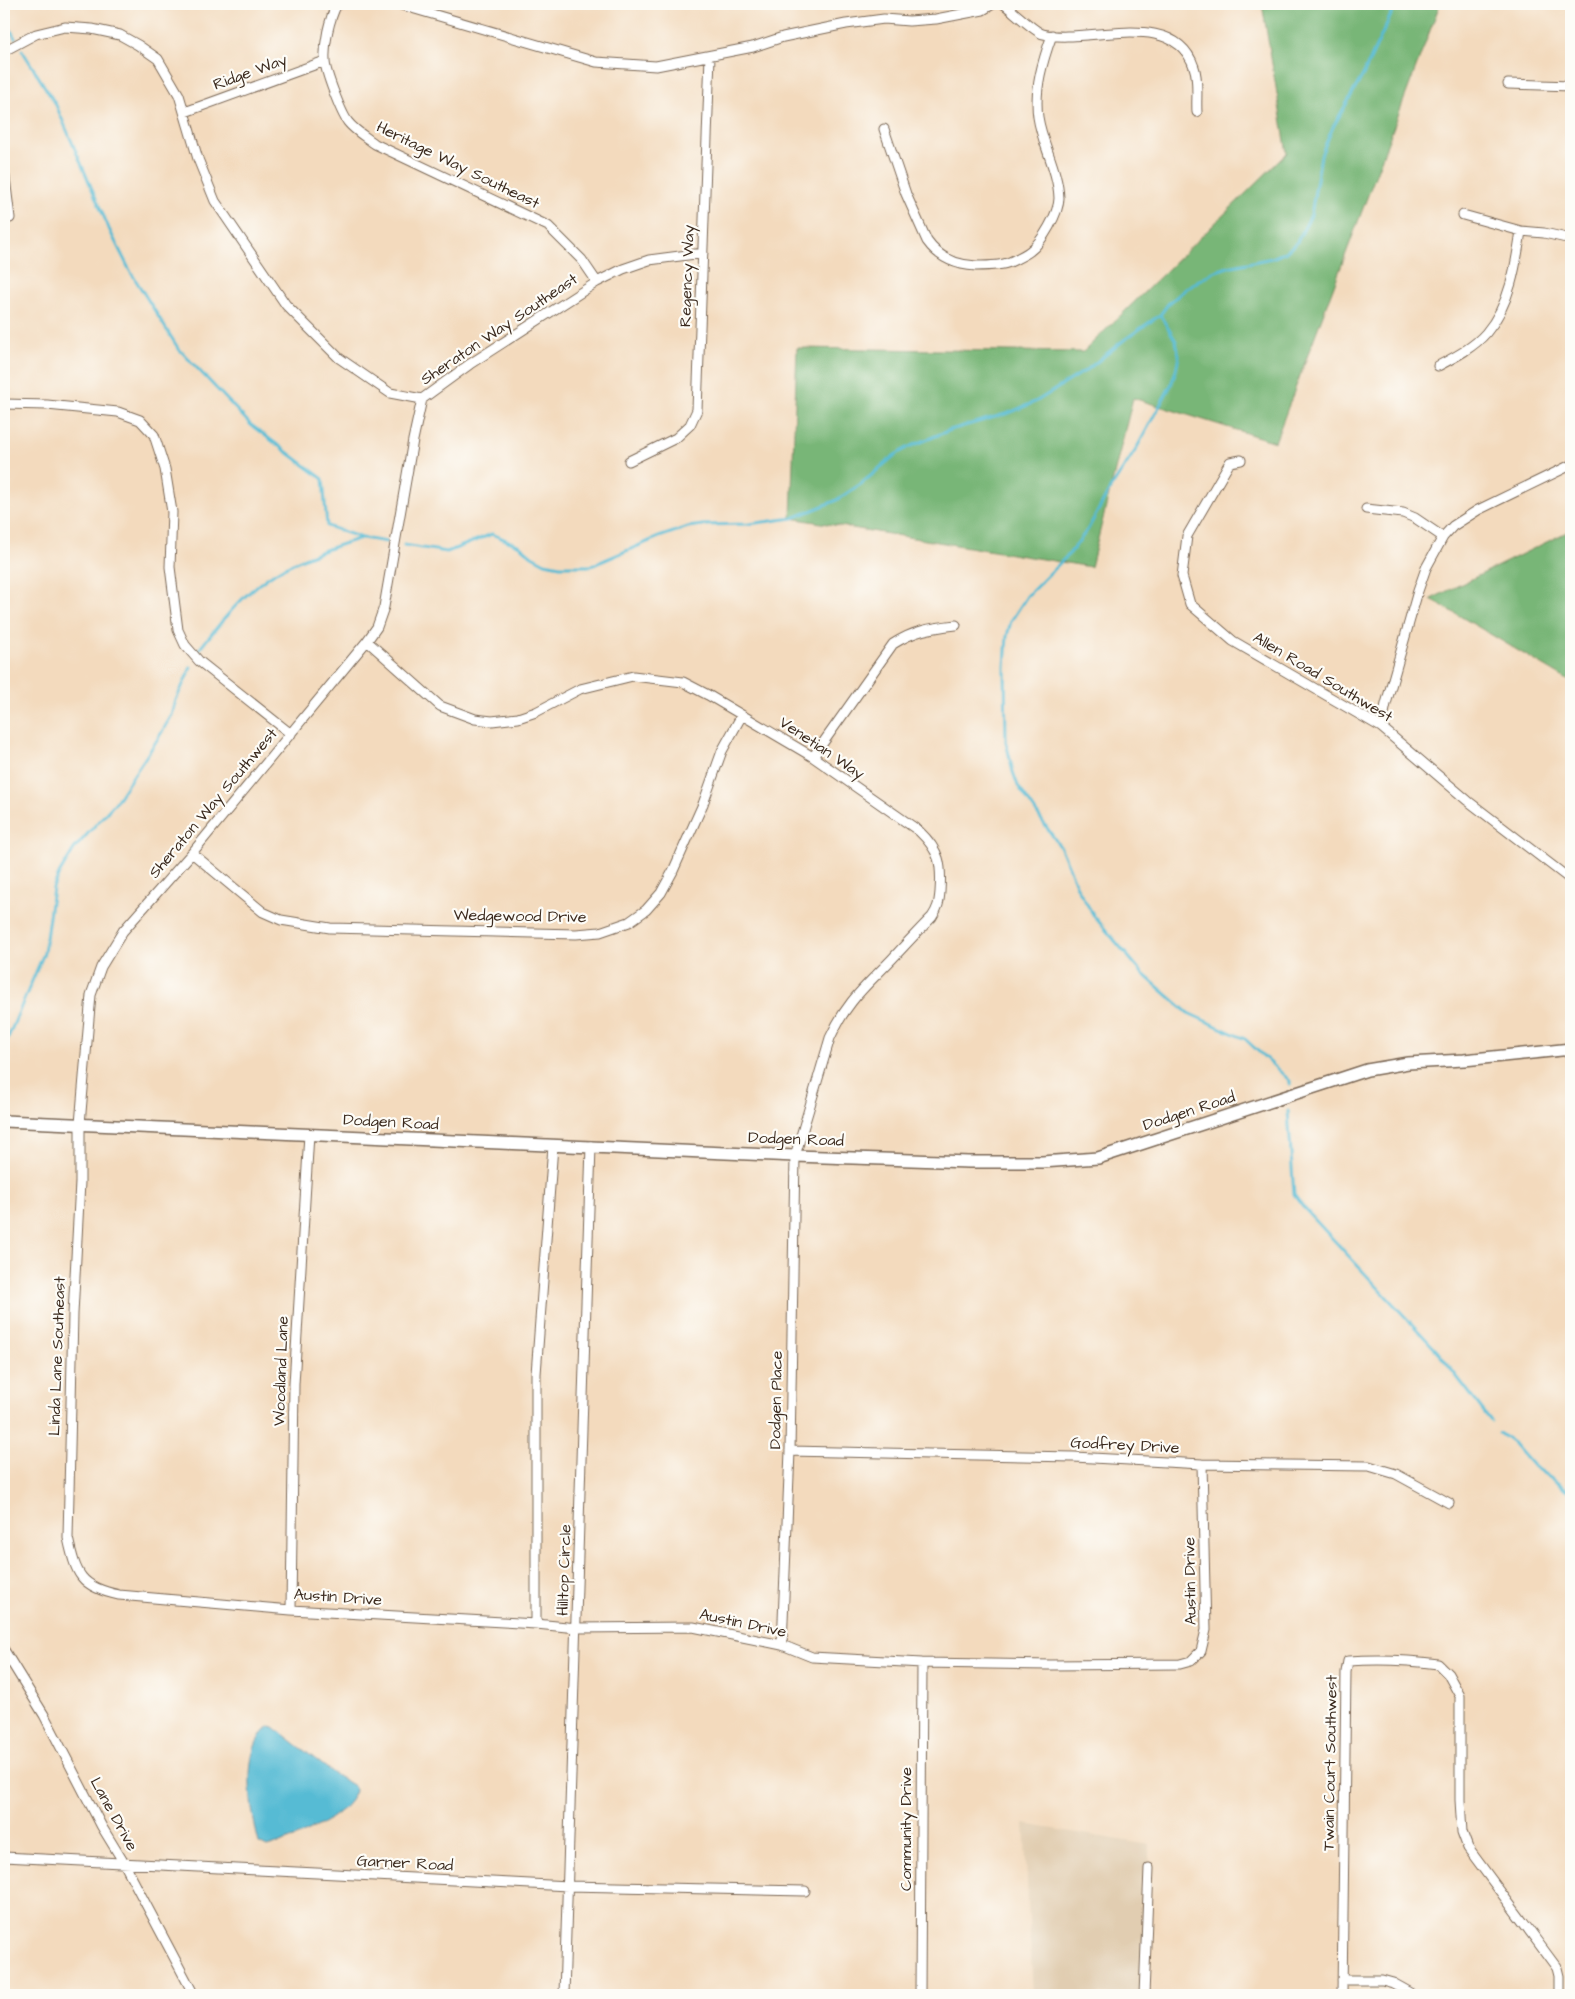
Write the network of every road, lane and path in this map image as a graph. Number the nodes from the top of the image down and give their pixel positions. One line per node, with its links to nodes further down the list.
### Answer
1 (337, 4): 8 (street, Heritage Way Southeast)
2 (398, 4): 7 (street)
3 (992, 4): 7 (street)
4 (1004, 4): 5 (street)
5 (1052, 35): 12 (street); 13 (street)
6 (4, 51): 11 (street)
7 (710, 56): 19 (street, Regency Way)
8 (325, 61): 11 (street, Ridge Way); 20 (street, Heritage Way Southeast)
9 (1508, 84): 10 (street)
10 (1571, 86)
11 (185, 112): 22 (street)
12 (1197, 112)
13 (884, 129)
14 (4, 170): 16 (street)
15 (1463, 215): 17 (street)
16 (10, 218)
17 (1521, 231): 18 (street); 21 (street)
18 (1571, 239)
19 (703, 253): 20 (street, Sheraton Way Southeast); 25 (street, Regency Way)
20 (598, 282): 22 (street, Sheraton Way Southeast)
21 (1438, 366)
22 (422, 399): 28 (street, Sheraton Way Southeast)
23 (4, 404): 34 (street)
24 (1241, 460): 33 (street, Allen Road Southwest)
25 (630, 461)
26 (1571, 465): 29 (street)
27 (1366, 509): 29 (street)
28 (401, 513): 31 (street, Sheraton Way Southwest)
29 (1443, 537): 33 (street)
30 (956, 625): 35 (street)
31 (367, 641): 32 (street, Venetian Way); 34 (street, Sheraton Way Southwest)
32 (742, 714): 35 (street, Venetian Way); 36 (street, Wedgewood Drive)
33 (1381, 727): 37 (street, Allen Road Southwest)
34 (291, 734): 36 (street, Sheraton Way Southwest)
35 (813, 757): 44 (street, Venetian Way)
36 (192, 854): 40 (street, Sheraton Way Southwest)
37 (1571, 880)
38 (1571, 1049): 44 (street, Dodgen Road)
39 (4, 1121): 40 (street, Dodgen Road)
40 (80, 1124): 41 (street, Dodgen Road); 48 (street, Linda Lane Southeast)
41 (309, 1134): 42 (street, Dodgen Road); 49 (street, Woodland Lane)
42 (553, 1146): 43 (street, Dodgen Road); 50 (street)
43 (591, 1146): 44 (street, Dodgen Road); 51 (street, Hilltop Circle)
44 (795, 1156): 45 (street, Dodgen Place)
45 (790, 1451): 46 (street, Godfrey Drive); 52 (street, Dodgen Place)
46 (1202, 1464): 47 (street, Godfrey Drive); 54 (street, Austin Drive)
47 (1449, 1503)
48 (88, 1584): 49 (street, Austin Drive)
49 (291, 1610): 50 (street, Austin Drive)
50 (536, 1624): 51 (street, Austin Drive)
51 (577, 1628): 52 (street, Austin Drive); 58 (street, Hilltop Circle)
52 (782, 1645): 54 (street, Austin Drive)
53 (4, 1650): 56 (street, Lane Drive)
54 (922, 1662): 64 (street, Community Drive)
55 (4, 1857): 56 (street, Garner Road)
56 (124, 1864): 58 (street, Garner Road); 62 (street, Lane Drive)
57 (1150, 1868): 65 (street)
58 (568, 1886): 59 (street, Garner Road); 63 (street, Hilltop Circle)
59 (805, 1892)
60 (1342, 1980): 61 (street); 66 (street, Twain Court Southwest); 67 (street, Twain Court Southwest)
61 (1411, 1993)
62 (194, 1995)
63 (564, 1995)
64 (920, 1995)
65 (1144, 1995)
66 (1342, 1995)
67 (1559, 1995)

